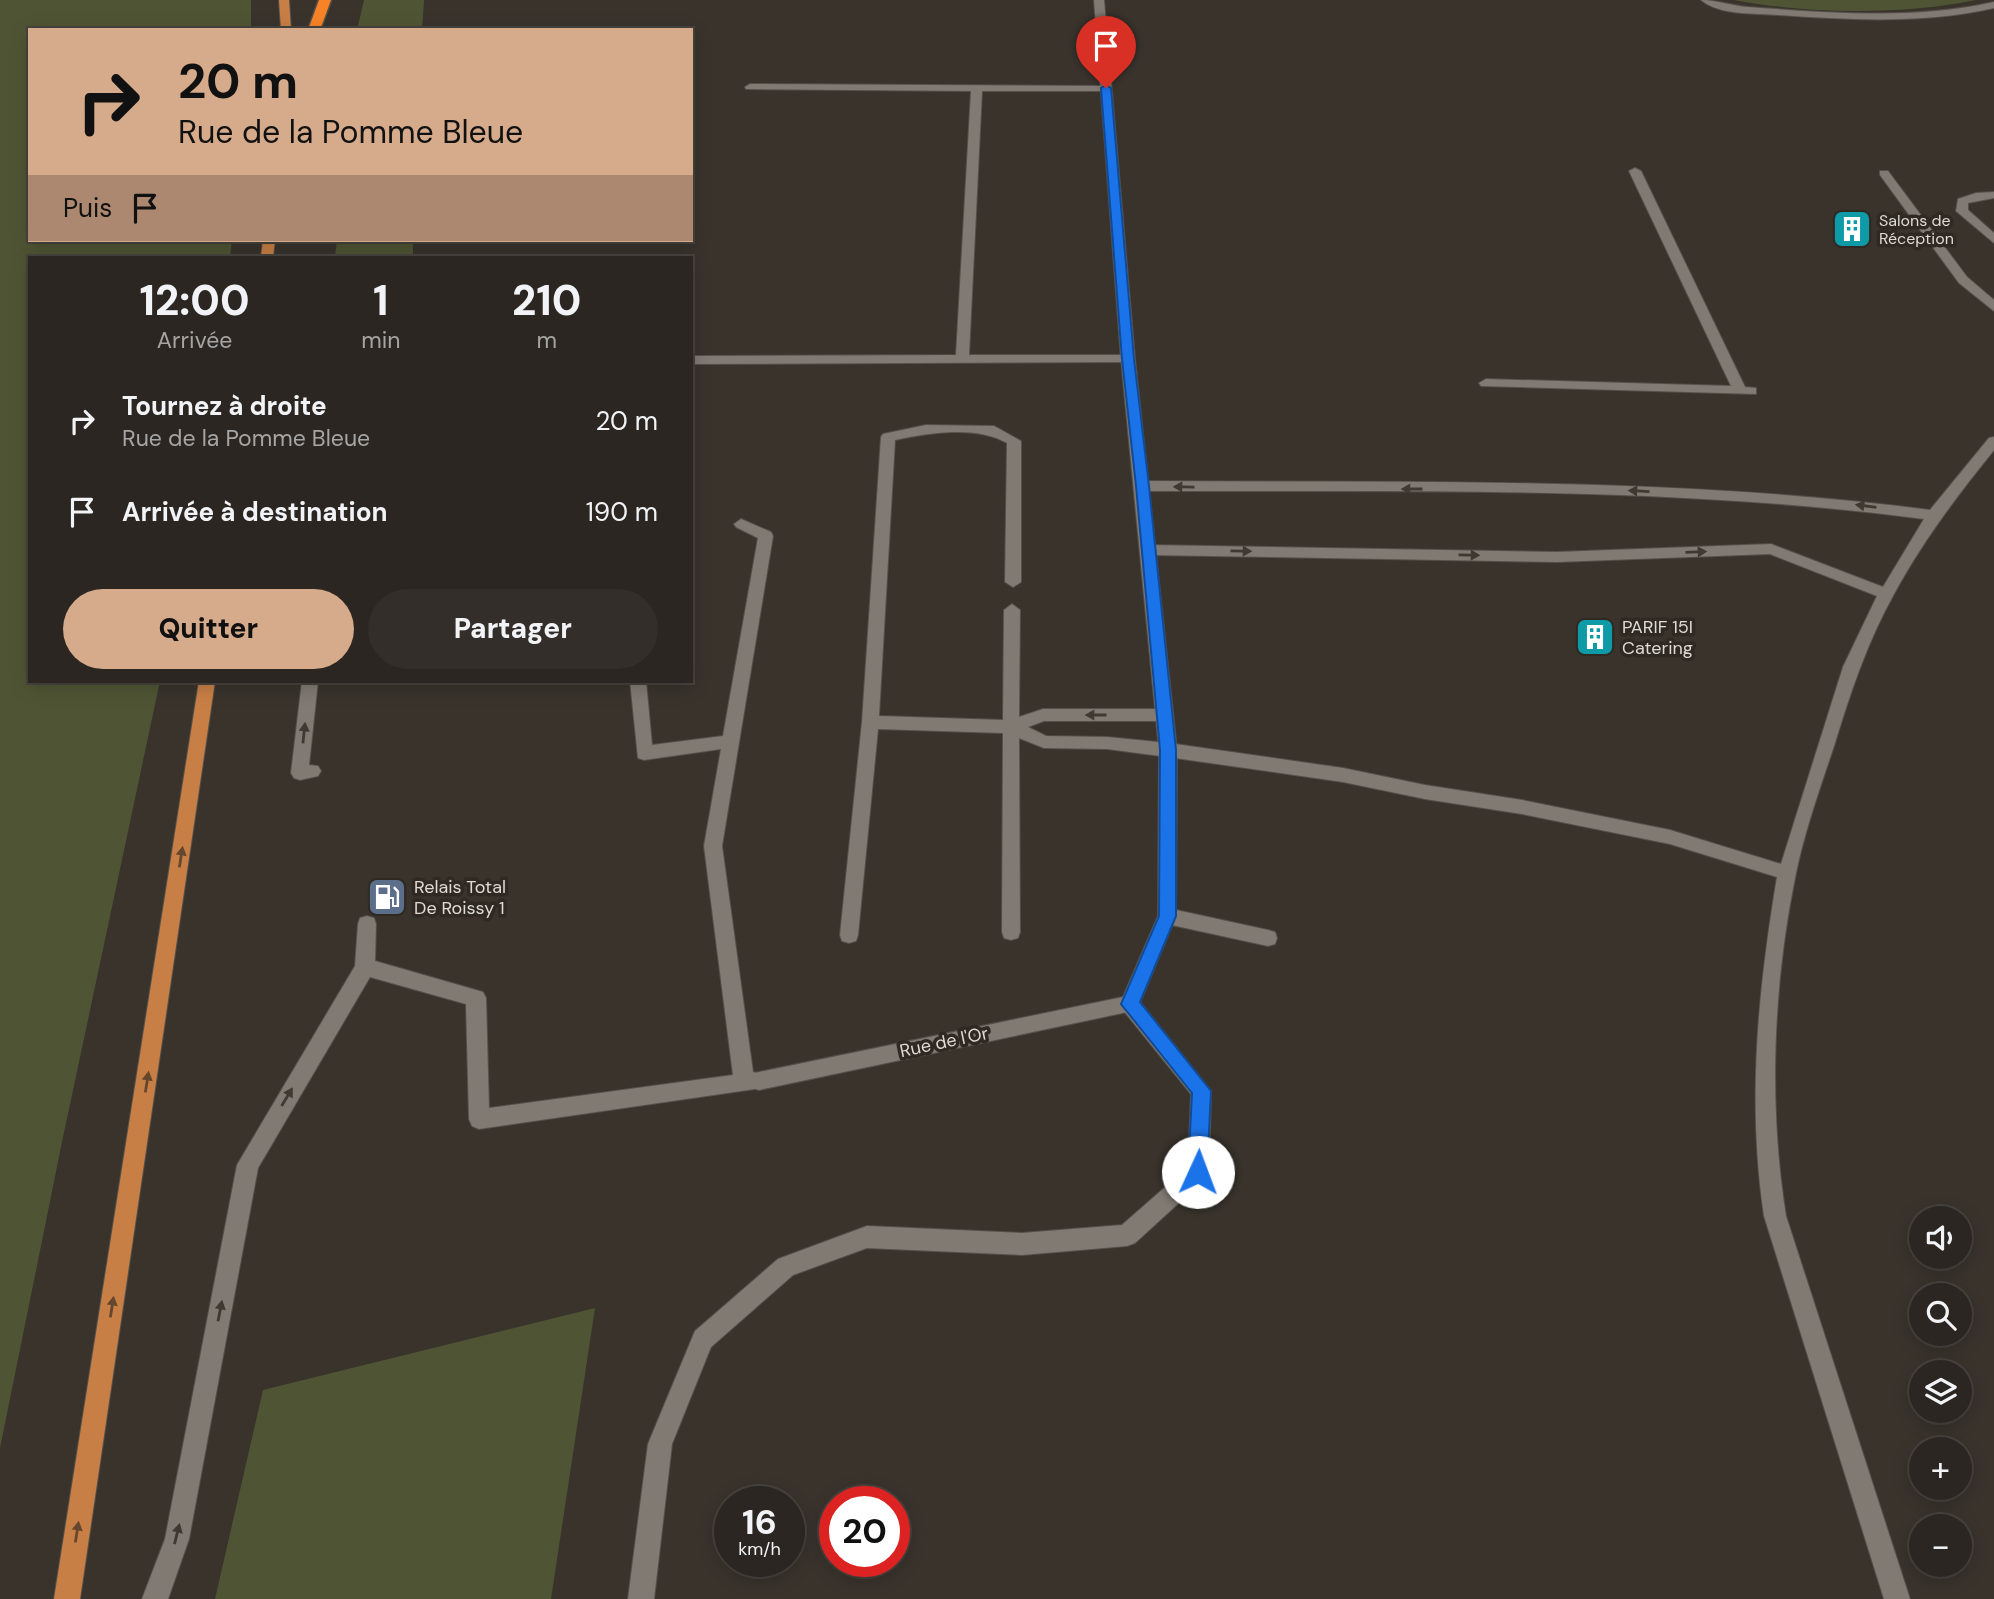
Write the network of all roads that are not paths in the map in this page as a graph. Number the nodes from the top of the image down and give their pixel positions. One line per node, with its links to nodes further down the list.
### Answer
1 (284, 0): 6 (main road)
2 (325, 0): 7 (highway)
3 (1099, 0): 10 (street)
4 (1706, 0): 5 (street)
5 (1994, 5)
6 (286, 28)
7 (315, 28)
8 (750, 87): 9 (street)
9 (977, 87): 10 (street); 16 (street)
10 (1106, 88): 17 (street)
11 (1635, 171): 19 (street)
12 (1884, 173): 15 (street)
13 (1994, 195): 14 (street)
14 (1994, 239)
15 (1994, 307)
16 (962, 359): 17 (street); 18 (street)
17 (1128, 359): 22 (street)
18 (693, 360)
19 (1486, 383)
20 (1994, 441): 21 (street)
21 (1987, 459): 23 (street)
22 (1143, 486): 23 (street, one-way to 22); 25 (street)
23 (1934, 515): 27 (street)
24 (741, 524): 35 (street)
25 (1149, 550): 27 (street, one-way to 27); 32 (street)
26 (1013, 582): 33 (street)
27 (1886, 594): 38 (street)
28 (1012, 610): 34 (street)
29 (207, 683): 47 (main road, one-way to 29)
30 (310, 683): 37 (street, one-way to 30)
31 (638, 683): 35 (street)
32 (1165, 715): 34 (street, one-way to 34); 36 (street)
33 (870, 722): 34 (street); 42 (street)
34 (1012, 727): 36 (street); 41 (street)
35 (731, 741): 46 (street)
36 (1168, 750): 38 (street); 39 (street)
37 (312, 771)
38 (1787, 873): 50 (street)
39 (1167, 916): 43 (street); 45 (street)
40 (367, 925): 44 (street)
41 (1011, 932)
42 (849, 936)
43 (1268, 939)
44 (365, 967): 46 (street, Rue de l'Or); 48 (street, one-way to 44)
45 (1130, 1004): 46 (street, Rue de l'Or); 49 (street)
46 (751, 1082)
47 (67, 1599)
48 (155, 1599)
49 (641, 1599)
50 (1897, 1599)

